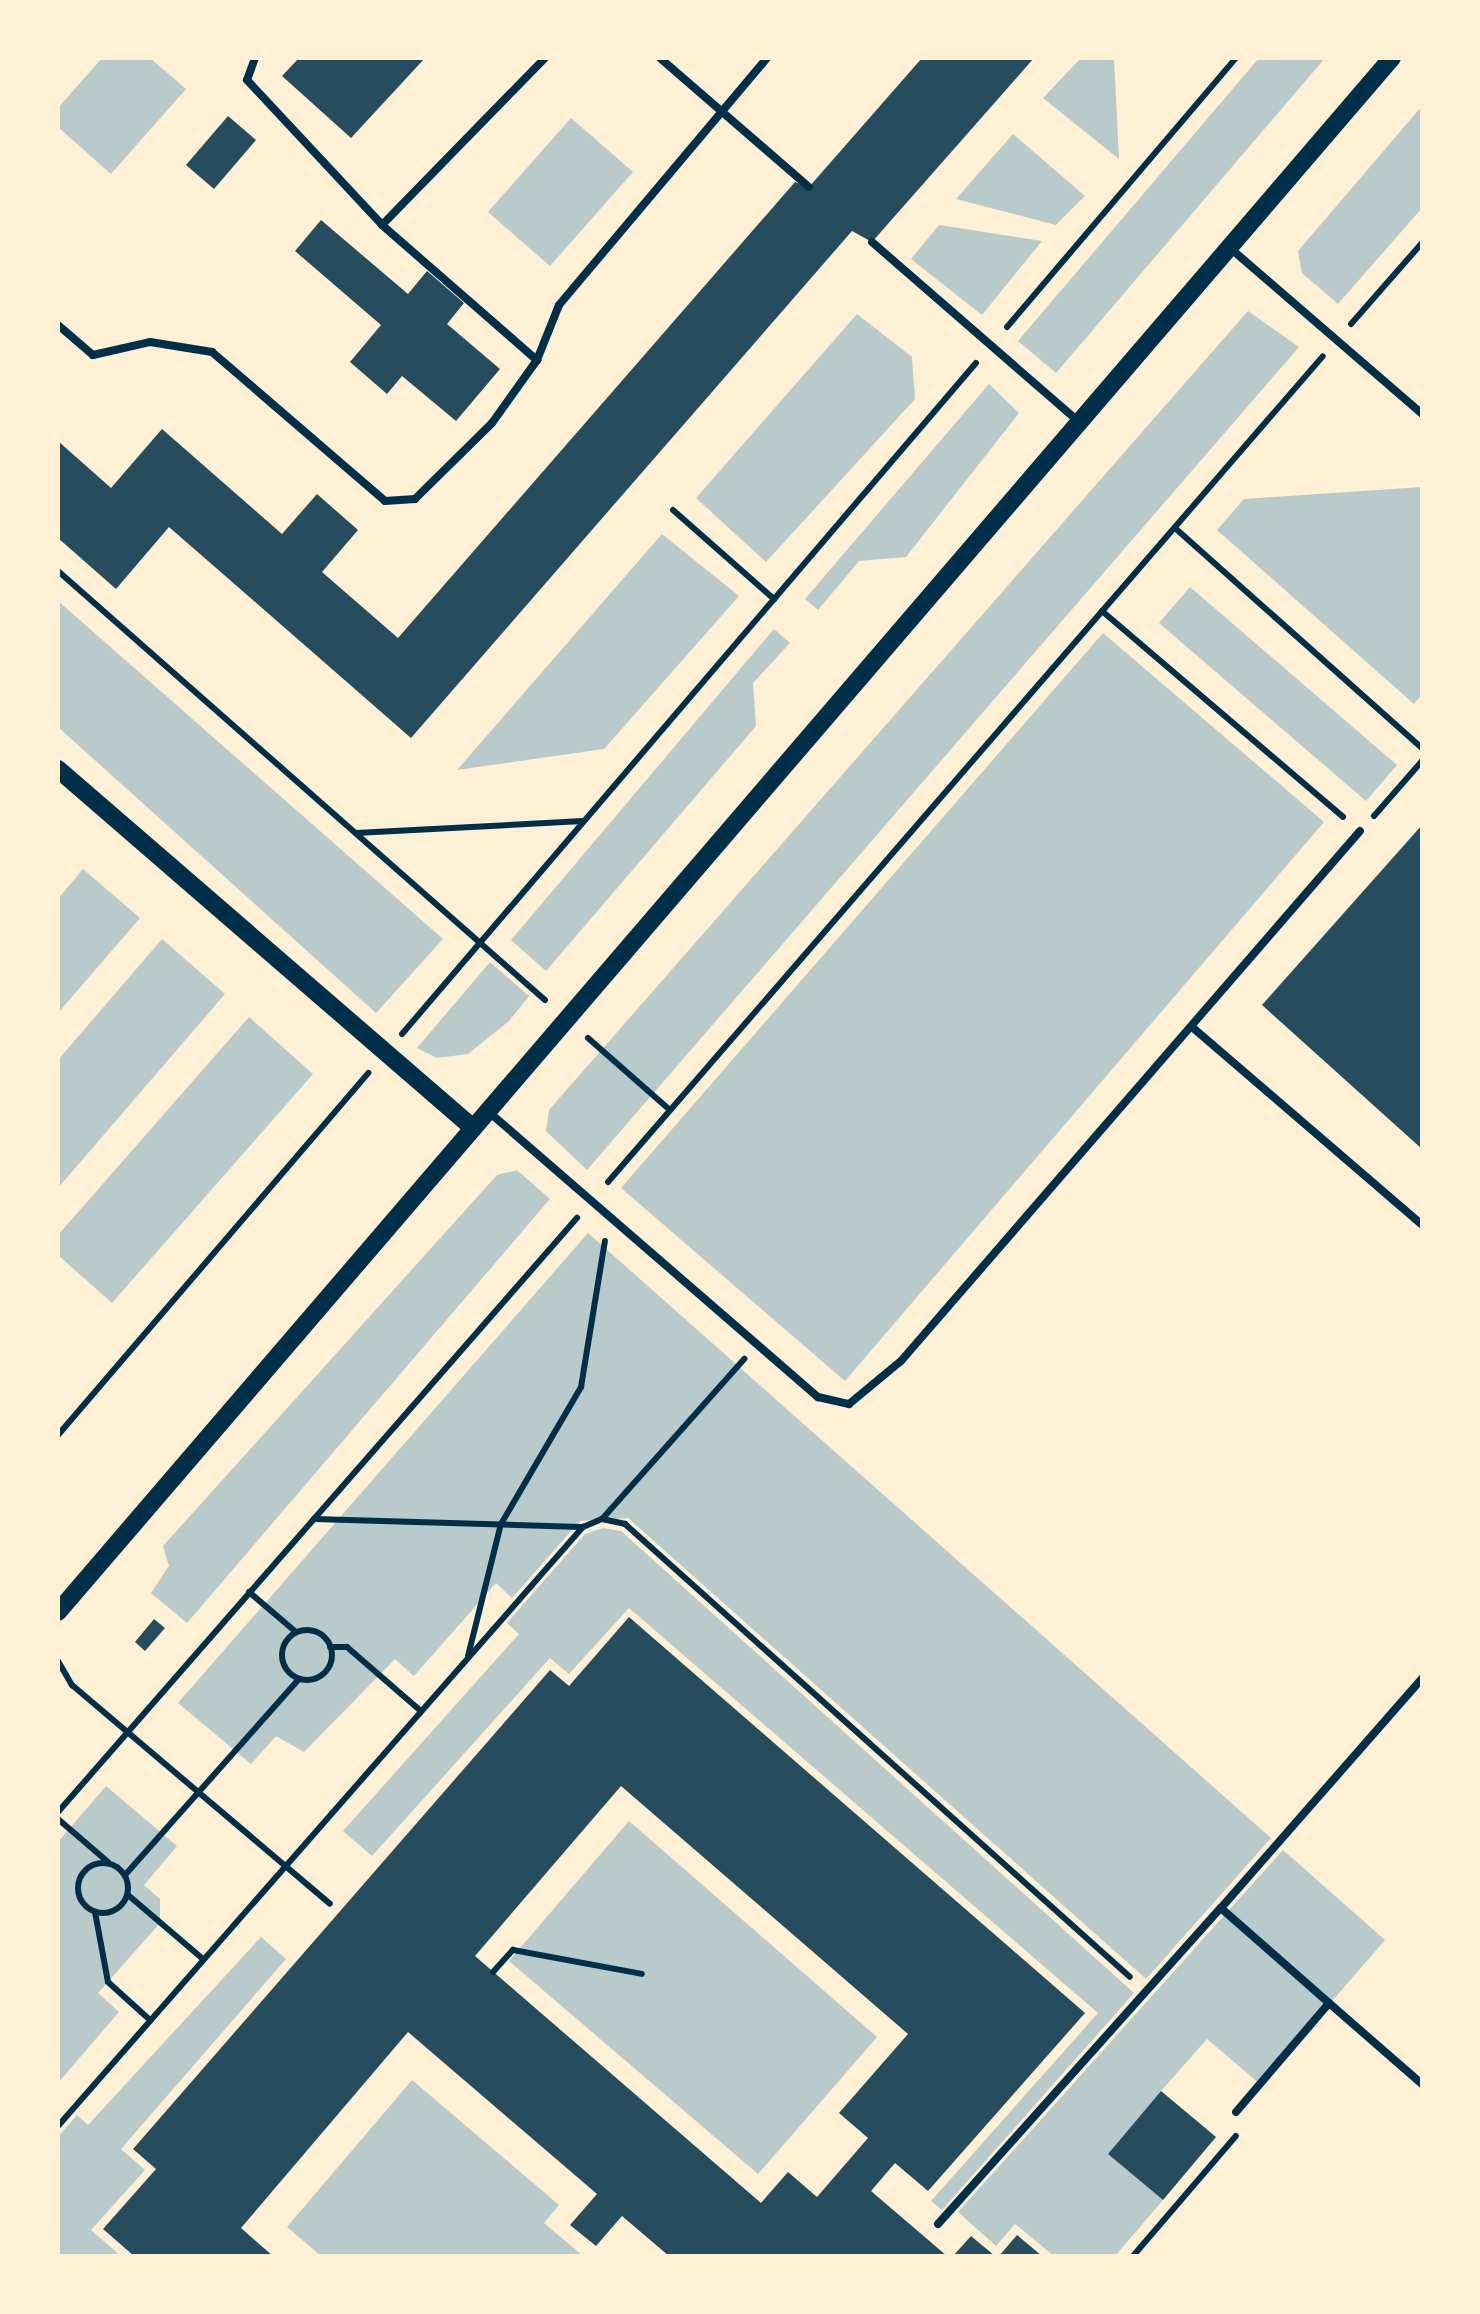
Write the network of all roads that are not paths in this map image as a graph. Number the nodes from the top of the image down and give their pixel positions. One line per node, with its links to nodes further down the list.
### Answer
1 (254, 58): 8 (lane)
2 (545, 58): 8 (lane)
3 (660, 58): 6 (lane)
4 (767, 58): 6 (lane)
5 (1392, 58): 10 (street)
6 (721, 110): 7 (lane); 12 (lane)
7 (809, 187)
8 (382, 225): 12 (lane)
9 (872, 242): 14 (lane)
10 (1230, 248): 13 (lane); 14 (street)
11 (58, 324): 12 (lane)
12 (537, 360)
13 (1422, 414)
14 (1080, 423): 18 (street)
15 (58, 770): 19 (street)
16 (1360, 831): 17 (lane)
17 (1192, 1027): 18 (lane); 20 (lane)
18 (488, 1111): 19 (street)
19 (474, 1128): 21 (street)
20 (1422, 1225)
21 (58, 1612)
22 (1422, 1678): 23 (lane)
23 (1221, 1908): 24 (lane); 27 (lane)
24 (1330, 2004): 25 (lane); 26 (lane)
25 (1422, 2084)
26 (1236, 2112)
27 (938, 2224)

